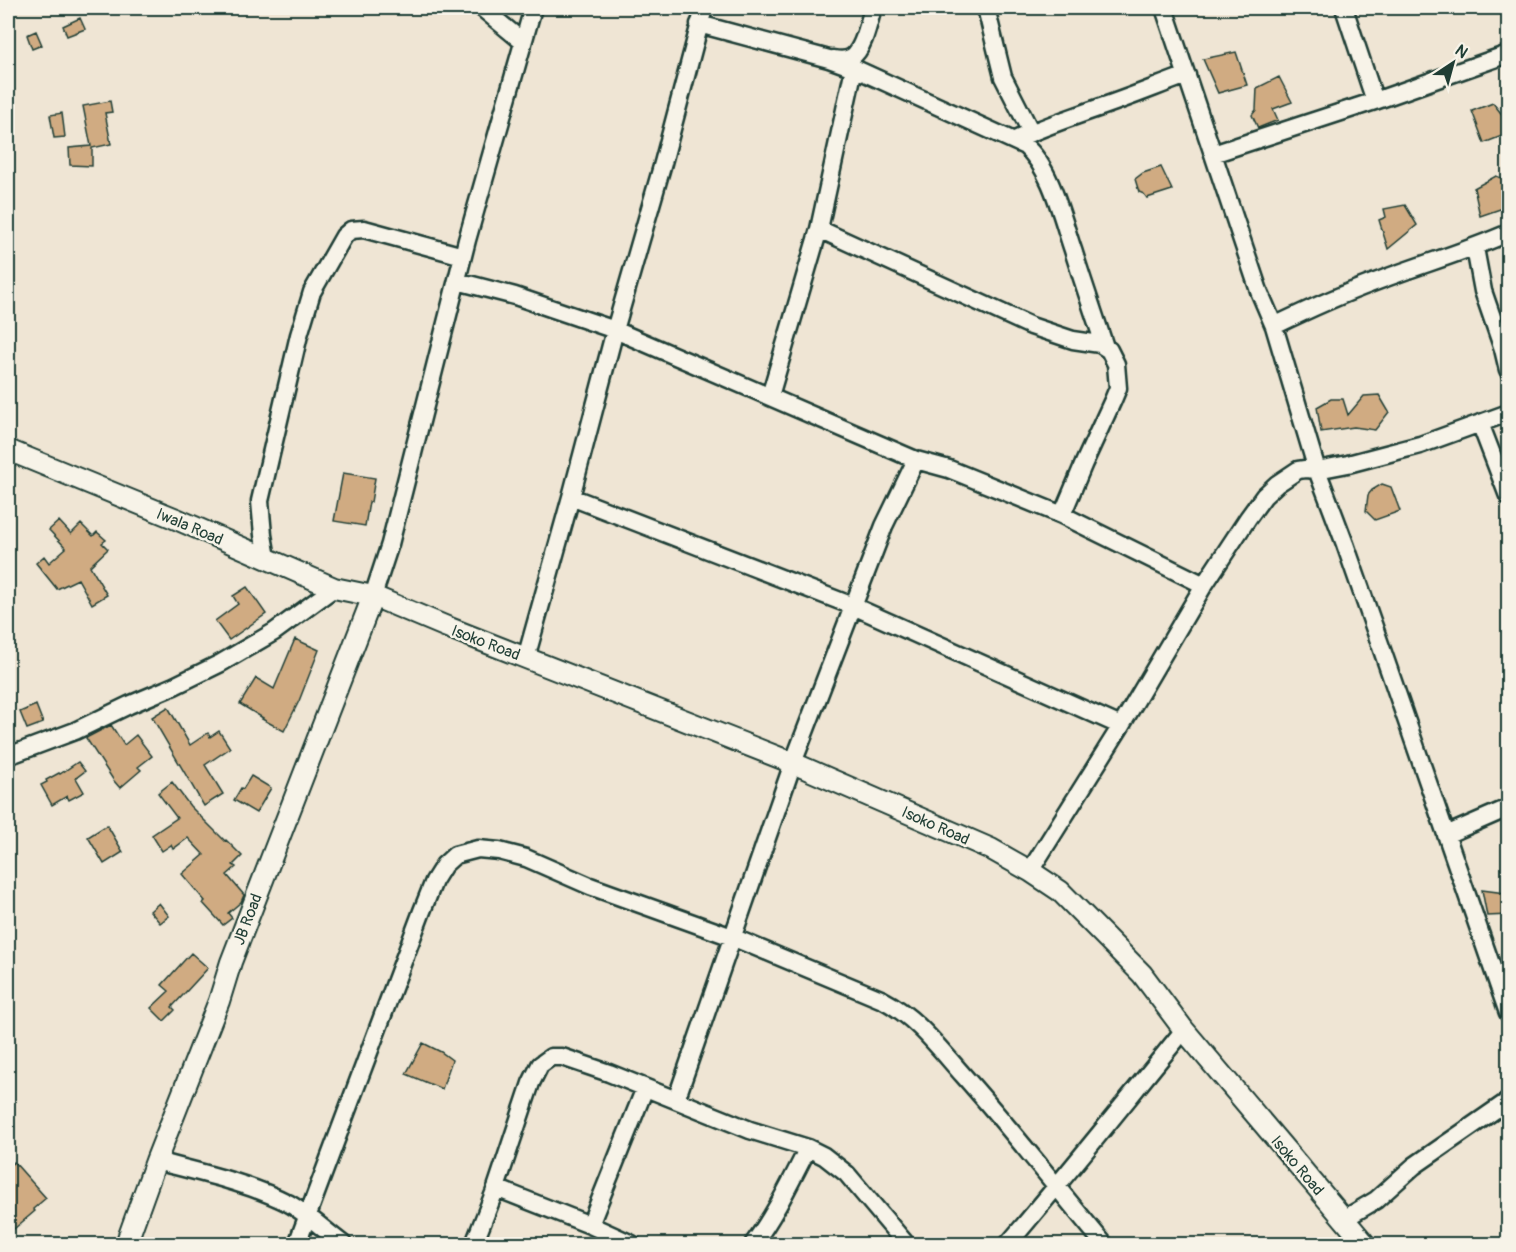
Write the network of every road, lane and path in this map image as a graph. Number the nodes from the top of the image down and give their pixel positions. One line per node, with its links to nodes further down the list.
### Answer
1 (482, 8): 8 (street)
2 (533, 8): 8 (street)
3 (873, 8): 10 (street)
4 (986, 8): 14 (street)
5 (1164, 8): 12 (street)
6 (1344, 8): 13 (street)
7 (701, 16): 10 (street); 23 (street)
8 (523, 42): 20 (street)
9 (1509, 54): 13 (street)
10 (829, 59): 11 (street)
11 (854, 68): 15 (street); 17 (street)
12 (1187, 75): 14 (street); 16 (street)
13 (1375, 101): 16 (street)
14 (1031, 132): 15 (street)
15 (1015, 140): 24 (street)
16 (1214, 154): 22 (street)
17 (819, 229): 24 (street); 26 (street)
18 (1509, 233): 19 (street)
19 (1475, 248): 22 (street); 25 (street)
20 (463, 256): 21 (street); 35 (street)
21 (457, 281): 23 (street); 38 (street)
22 (1274, 326): 31 (street)
23 (615, 330): 26 (street); 33 (street)
24 (1105, 347): 34 (street)
25 (1509, 370)
26 (770, 396): 30 (street)
27 (1508, 412): 28 (street)
28 (1480, 423): 31 (street); 32 (street)
29 (8, 450): 35 (street, Iwala Road)
30 (916, 460): 34 (street); 39 (street)
31 (1317, 470): 36 (street); 45 (street)
32 (1509, 496)
33 (571, 497): 39 (street); 40 (street)
34 (1062, 515): 36 (street)
35 (267, 558): 37 (street, Iwala Road)
36 (1204, 585): 41 (street)
37 (334, 588): 38 (street, Iwala Road); 42 (street)
38 (373, 596): 40 (street, Isoko Road); 54 (street, JB Road)
39 (853, 606): 41 (street); 43 (street)
40 (526, 657): 43 (street, Isoko Road)
41 (1122, 726): 46 (street)
42 (8, 756)
43 (794, 763): 46 (street, Isoko Road); 47 (street)
44 (1509, 808): 45 (street)
45 (1446, 835): 48 (street)
46 (1030, 871): 49 (street, Isoko Road)
47 (732, 937): 51 (street); 55 (street); 57 (street)
48 (1509, 1013)
49 (1184, 1030): 55 (street); 58 (street, Isoko Road)
50 (645, 1088): 51 (street); 56 (street); 59 (street)
51 (676, 1100): 53 (street)
52 (1509, 1101): 58 (street)
53 (808, 1149): 65 (street); 66 (street)
54 (156, 1161): 57 (street); 60 (street, JB Road)
55 (1057, 1187): 67 (street); 68 (street)
56 (496, 1188): 59 (street); 63 (street)
57 (307, 1216): 61 (street); 62 (street)
58 (1344, 1219): 69 (street, Isoko Road)
59 (590, 1225): 64 (street)
60 (126, 1245)
61 (297, 1245)
62 (343, 1245)
63 (474, 1245)
64 (632, 1245)
65 (753, 1245)
66 (906, 1245)
67 (1008, 1245)
68 (1104, 1245)
69 (1365, 1245)

